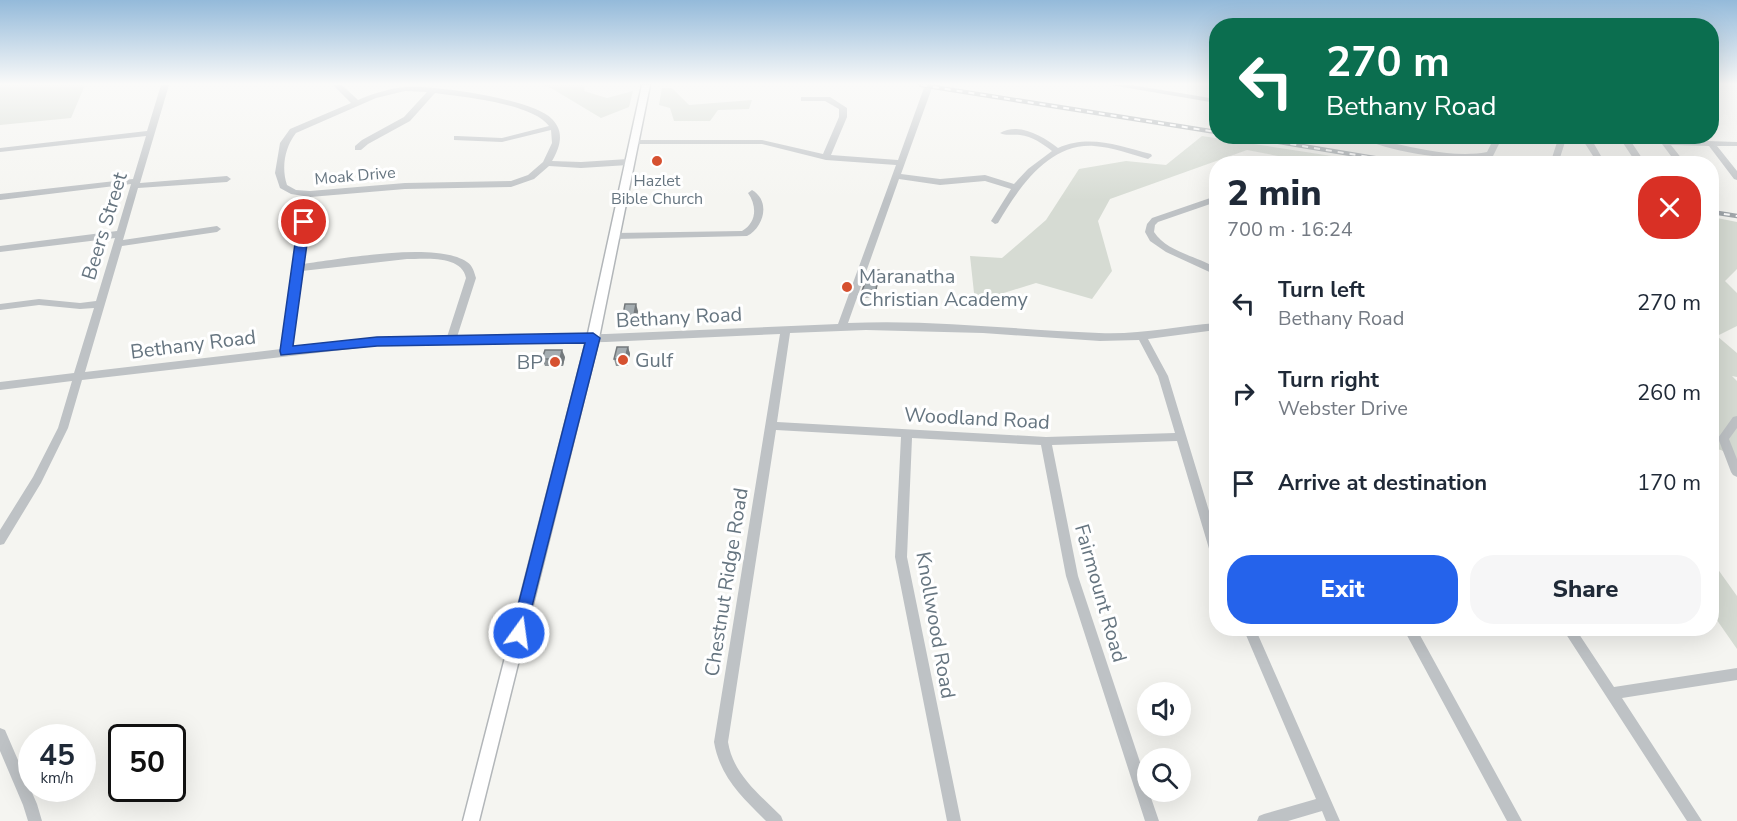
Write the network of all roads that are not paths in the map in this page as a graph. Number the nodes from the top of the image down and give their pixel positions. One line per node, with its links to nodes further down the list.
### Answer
1 (154, 123): 9 (street, Beers Street)
2 (307, 123): 28 (street, Moak Drive)
3 (399, 123): 19 (street)
4 (551, 123): 8 (street, Moak Drive)
5 (638, 123): 12 (main road)
6 (840, 123): 26 (street)
7 (916, 123): 29 (street)
8 (553, 127): 11 (street); 28 (street)
9 (151, 133): 20 (street); 33 (street, Beers Street)
10 (1004, 133): 21 (street)
11 (457, 138)
12 (634, 142): 26 (street); 27 (main road)
13 (1719, 143): 18 (street)
14 (1385, 144): 23 (street)
15 (1495, 144): 24 (street)
16 (1667, 144): 25 (street)
17 (1712, 144): 31 (street)
18 (1737, 144)
19 (358, 148)
20 (0, 150)
21 (1056, 150): 22 (street); 34 (street)
22 (1148, 156)
23 (1460, 156)
24 (1482, 156)
25 (1676, 156)
26 (826, 157): 29 (street)
27 (628, 162): 28 (street); 41 (main road)
28 (548, 163)
29 (902, 163): 30 (street)
30 (898, 176): 34 (street); 50 (street)
31 (1737, 177)
32 (227, 179): 33 (street)
33 (136, 183): 36 (street); 42 (street, Beers Street)
34 (1017, 188): 38 (street)
35 (752, 193): 41 (street)
36 (0, 197)
37 (1209, 201): 45 (street)
38 (995, 221)
39 (304, 222): 46 (street)
40 (217, 229): 42 (street)
41 (616, 236): 54 (main road)
42 (119, 239): 43 (street); 48 (street, Beers Street)
43 (0, 249)
44 (1209, 262): 45 (street)
45 (1205, 265): 47 (street)
46 (298, 268): 55 (street); 56 (street)
47 (1209, 268)
48 (99, 304): 49 (street); 57 (street, Beers Street)
49 (0, 307)
50 (842, 327): 52 (street, Bethany Road); 53 (street, Bethany Road)
51 (1209, 327): 53 (street, Bethany Road)
52 (785, 330): 54 (street, Bethany Road); 60 (street, Chestnut Ridge Road)
53 (1142, 336): 62 (street)
54 (593, 338): 55 (street, Bethany Road); 75 (main road)
55 (451, 340): 56 (street, Bethany Road)
56 (286, 351): 57 (street, Bethany Road)
57 (78, 377): 58 (street, Bethany Road); 66 (street, Beers Street)
58 (0, 386)
59 (1737, 420): 64 (street)
60 (771, 426): 61 (street, Woodland Road); 76 (street, Chestnut Ridge Road)
61 (907, 433): 63 (street, Woodland Road); 77 (street, Knollwood Road)
62 (1181, 437): 63 (street, Woodland Road); 65 (street)
63 (1046, 441): 78 (street, Fairmount Road)
64 (1737, 472)
65 (1209, 529)
66 (0, 540)
67 (1253, 636): 73 (street)
68 (1413, 636): 81 (street)
69 (1573, 636): 71 (street)
70 (1737, 674): 71 (street)
71 (1611, 694): 82 (street)
72 (0, 735): 74 (street)
73 (1326, 803): 79 (street); 80 (street)
74 (35, 821)
75 (471, 821)
76 (776, 821)
77 (954, 821)
78 (1152, 821)
79 (1264, 821)
80 (1333, 821)
81 (1515, 821)
82 (1695, 821)

